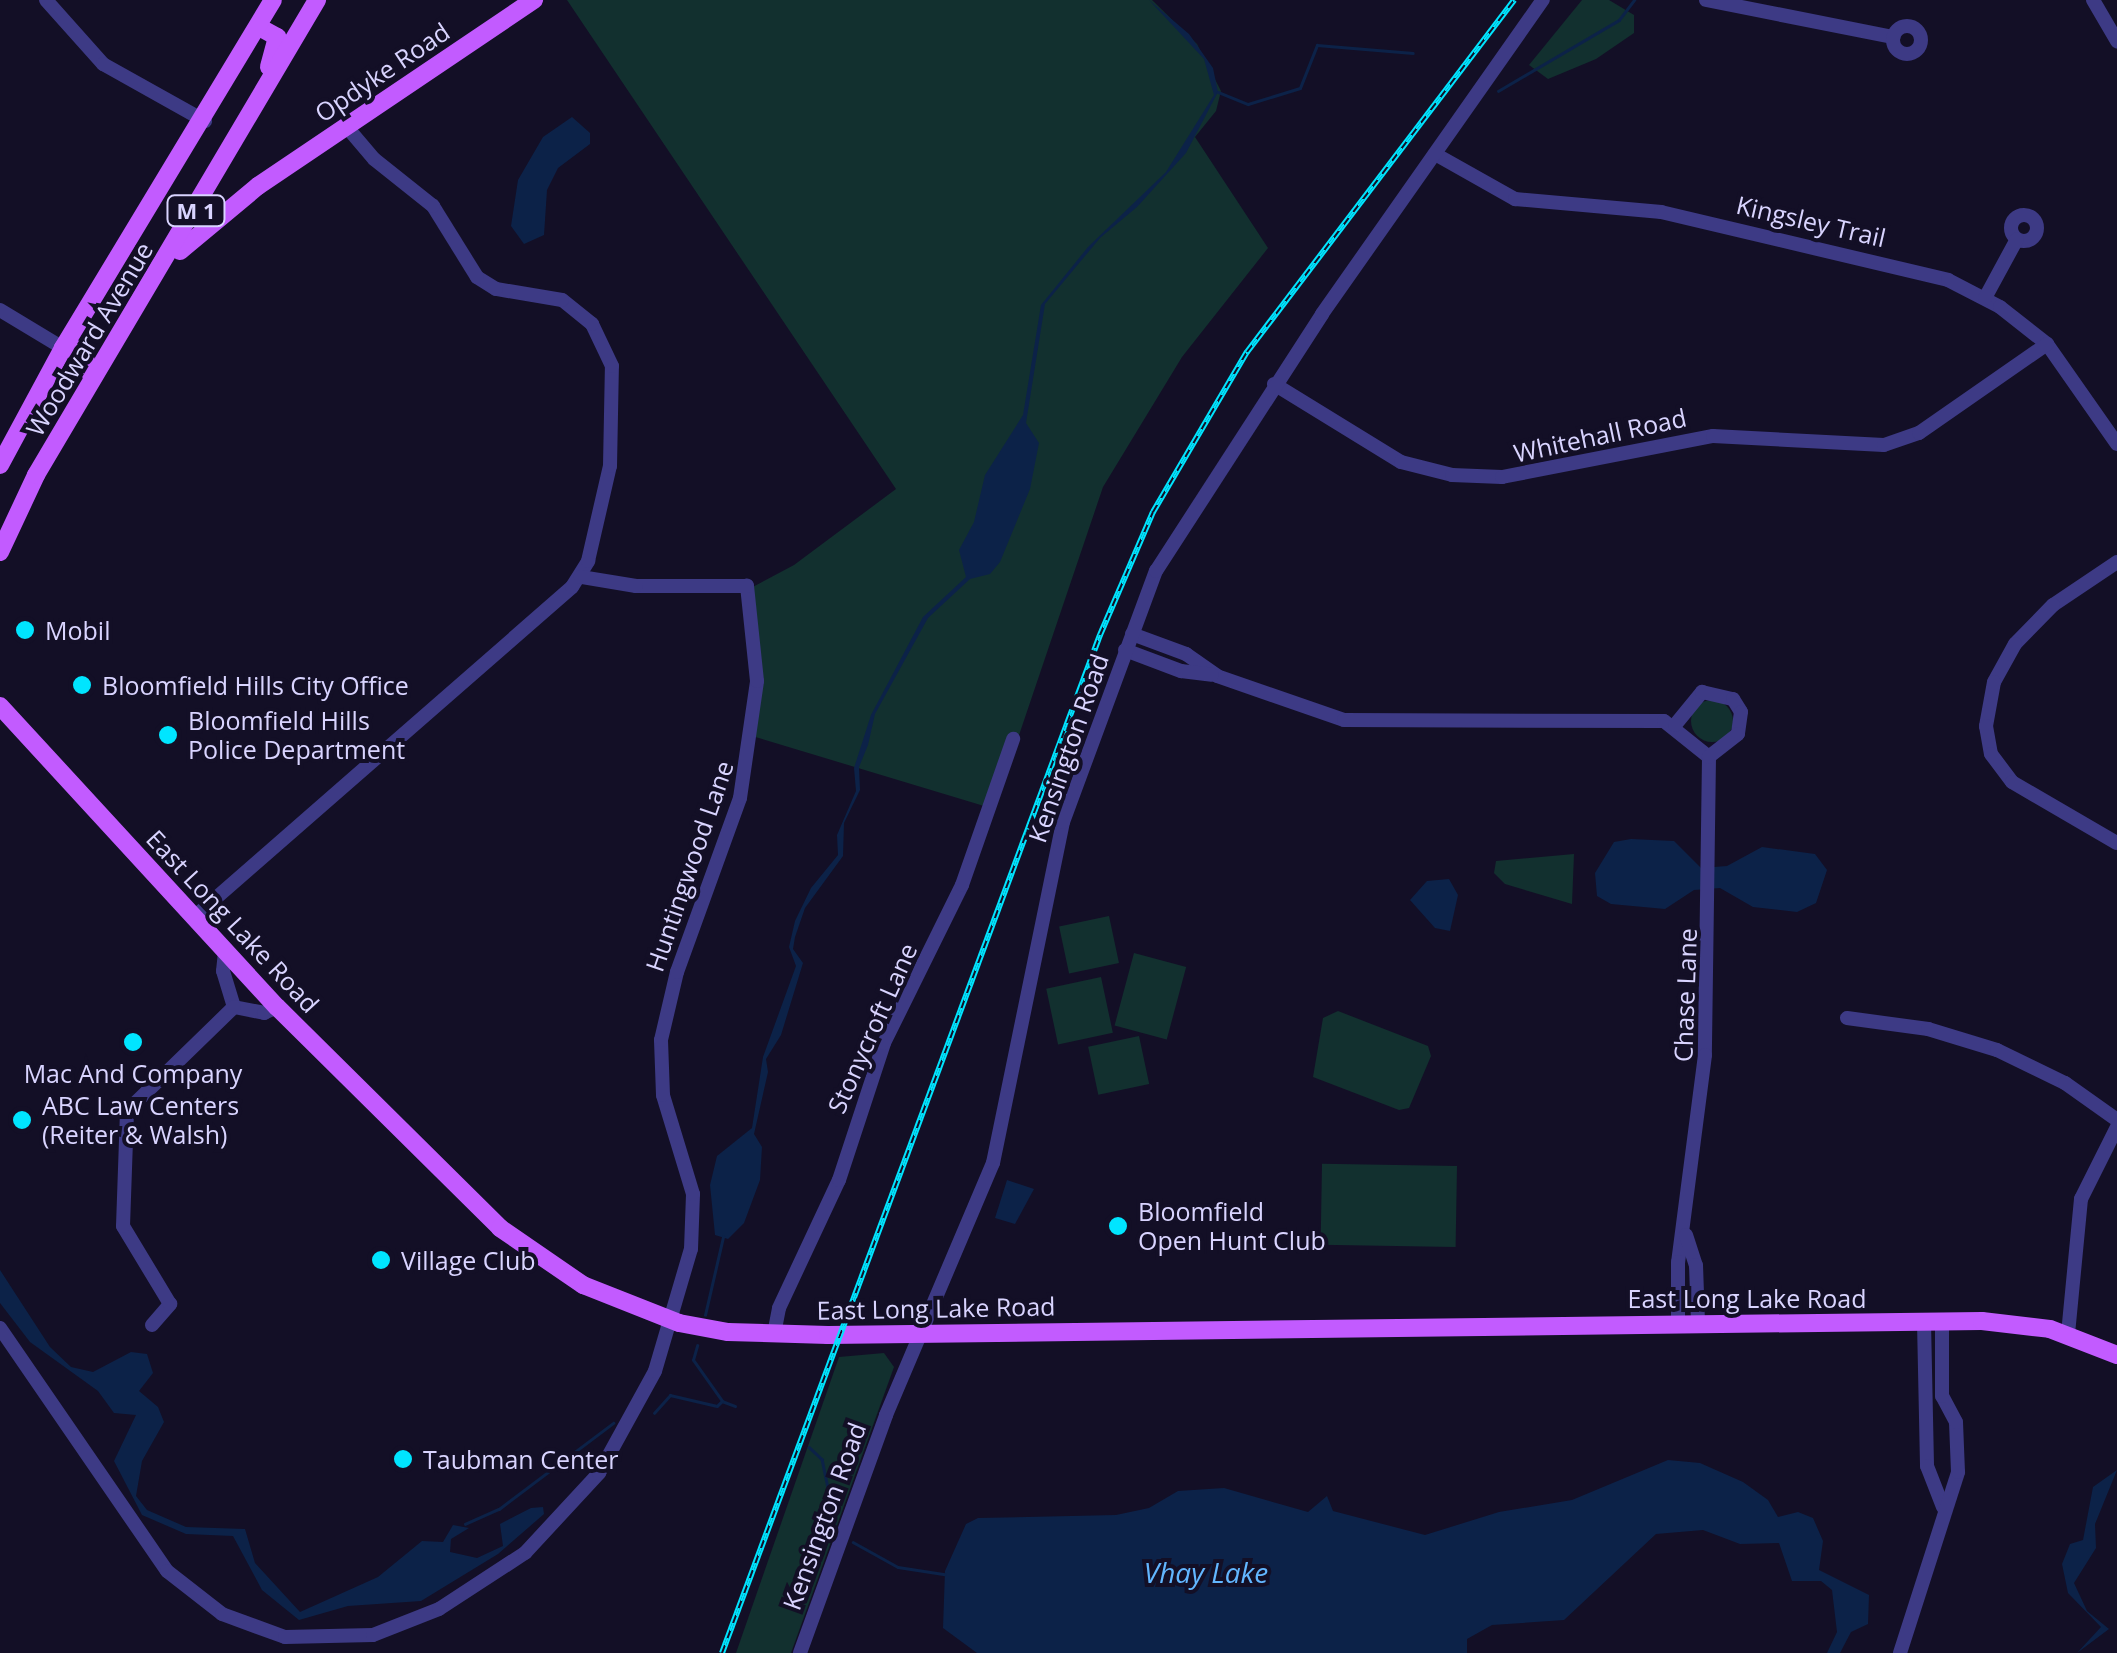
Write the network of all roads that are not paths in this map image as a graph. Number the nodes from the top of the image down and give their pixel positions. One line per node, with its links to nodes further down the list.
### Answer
1 (46, 0): 12 (street)
2 (273, 0): 9 (main road, Woodward Avenue / M 1)
3 (318, 0): 14 (main road, Woodward Avenue / M 1)
4 (534, 0): 13 (main road, Opdyke Road)
5 (1544, 0): 15 (street, Kensington Road)
6 (1706, 0): 8 (street)
7 (2093, 0): 11 (street)
8 (1753, 5): 10 (street)
9 (260, 27): 12 (main road, Woodward Avenue / M 1); 14 (main road)
10 (1893, 37)
11 (2117, 41)
12 (204, 120): 23 (main road, Woodward Avenue / M 1)
13 (346, 126): 17 (main road, Opdyke Road); 30 (street)
14 (234, 145): 16 (main road, Woodward Avenue / M 1)
15 (1435, 154): 20 (street, Kingsley Trail); 25 (street, Kensington Road)
16 (217, 175): 17 (main road); 19 (main road, Woodward Avenue / M 1)
17 (258, 186): 19 (main road, Opdyke Road)
18 (2017, 239): 20 (street)
19 (158, 273): 24 (main road, Woodward Avenue / M 1)
20 (1985, 298): 22 (street, Kingsley Trail)
21 (0, 310): 23 (street)
22 (2047, 344): 25 (street, Whitehall Road); 26 (street, Kingsley Trail)
23 (62, 348): 24 (main road); 27 (main road, Woodward Avenue / M 1)
24 (92, 378): 28 (main road, Woodward Avenue / M 1)
25 (1274, 384): 31 (street, Kensington Road)
26 (2117, 444)
27 (0, 465)
28 (0, 552)
29 (2117, 562): 38 (street)
30 (580, 577): 39 (street); 46 (street, Huntingwood Lane)
31 (1132, 634): 32 (street, Kensington Road); 33 (street)
32 (1125, 650): 33 (street); 52 (street, Kensington Road)
33 (1218, 676): 35 (street)
34 (0, 706): 39 (main road, East Long Lake Road)
35 (1674, 724): 37 (street); 37 (street)
36 (1013, 739): 53 (street, Stonycroft Lane)
37 (1708, 757): 45 (street, Chase Lane)
38 (2117, 843)
39 (193, 918): 40 (main road, East Long Lake Road)
40 (225, 952): 41 (street); 42 (main road, East Long Lake Road)
41 (234, 1006): 42 (street); 50 (street)
42 (277, 1007): 46 (main road, East Long Lake Road)
43 (1847, 1018): 44 (street)
44 (2117, 1123): 54 (street)
45 (1686, 1234): 48 (street, Chase Lane); 49 (street, Chase Lane)
46 (673, 1321): 51 (street); 53 (main road, East Long Lake Road)
47 (1933, 1322): 49 (main road, East Long Lake Road); 54 (main road, East Long Lake Road); 56 (street)
48 (1678, 1324): 49 (main road, East Long Lake Road); 52 (main road, East Long Lake Road)
49 (1698, 1324)
50 (152, 1325)
51 (0, 1328)
52 (923, 1332): 53 (main road, East Long Lake Road); 58 (street, Kensington Road)
53 (774, 1334)
54 (2068, 1334): 55 (main road, East Long Lake Road)
55 (2117, 1355)
56 (1934, 1396): 57 (street); 57 (street)
57 (1944, 1506): 59 (street)
58 (800, 1653)
59 (1900, 1653)

